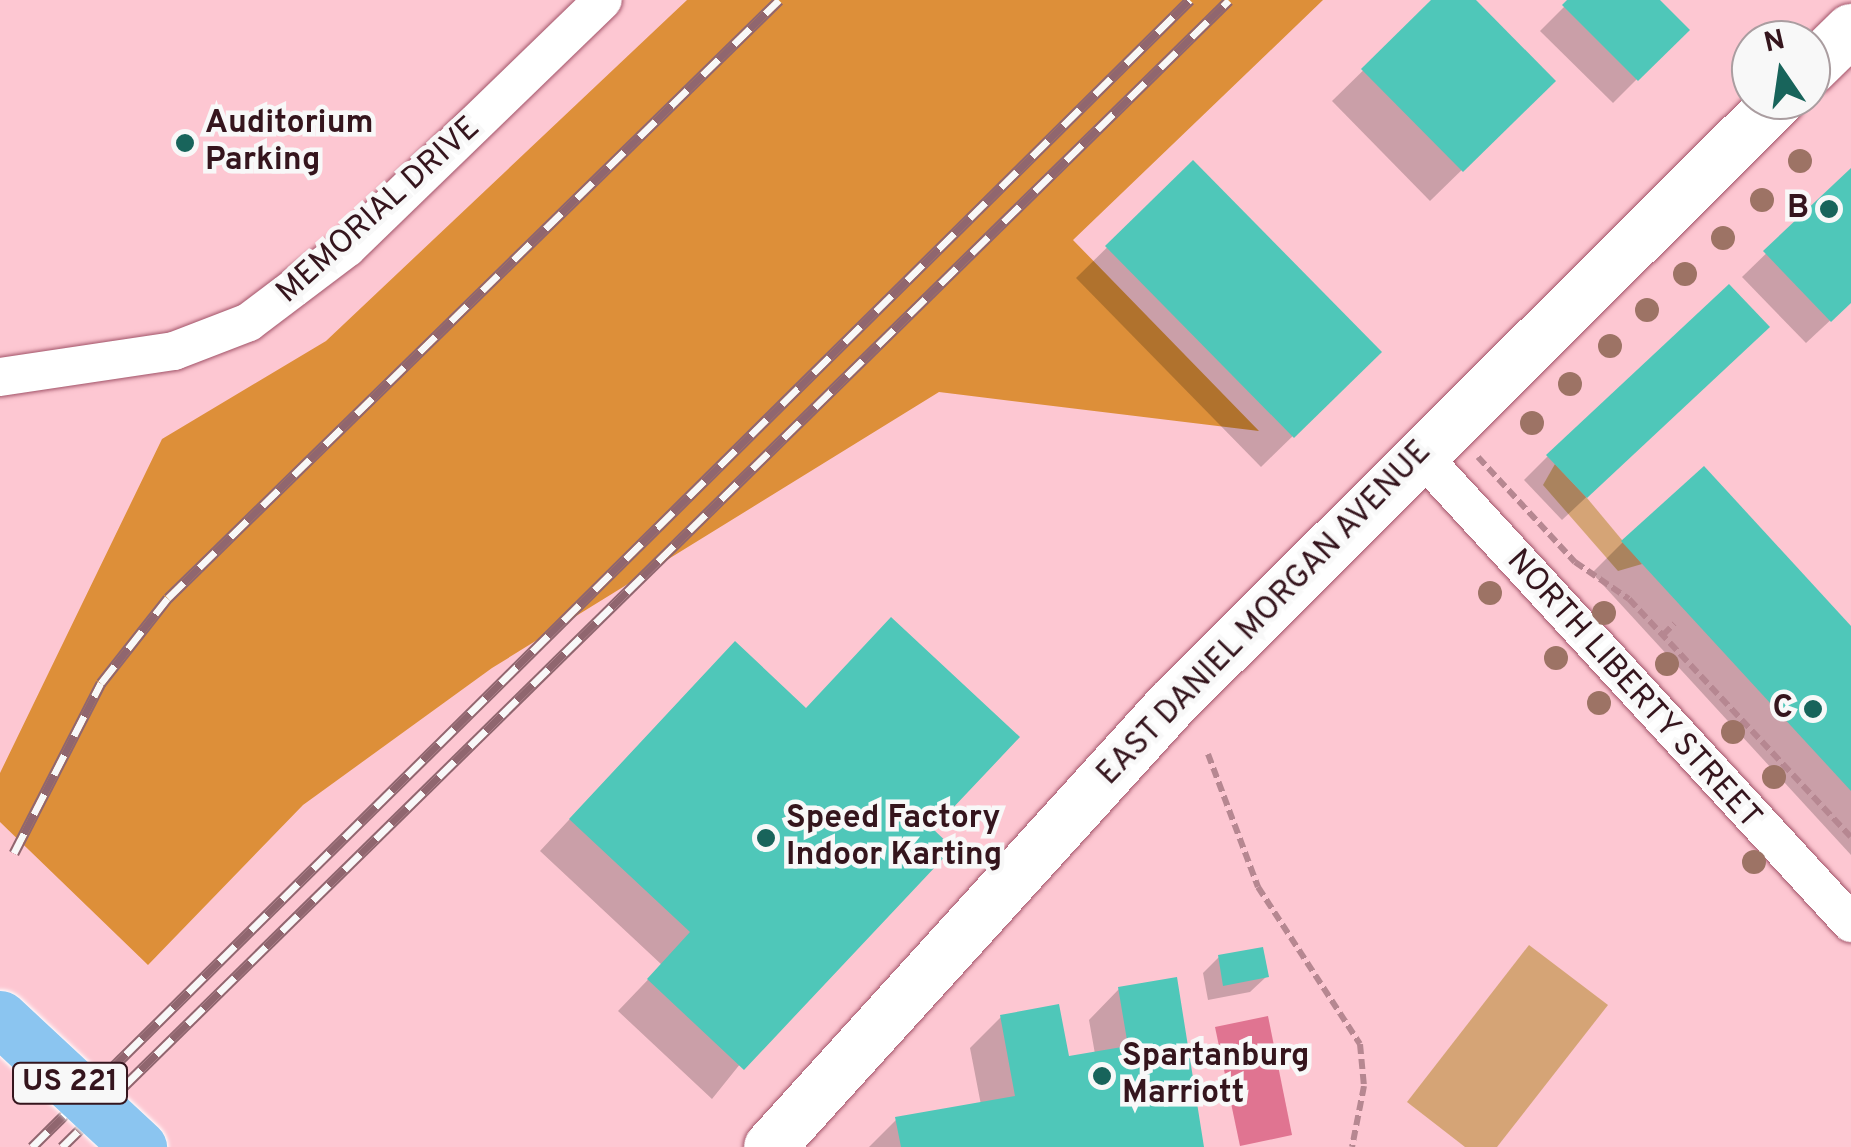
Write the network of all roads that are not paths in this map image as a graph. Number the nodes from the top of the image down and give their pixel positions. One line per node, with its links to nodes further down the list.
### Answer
1 (603, 0): 5 (street, MEMORIAL DRIVE)
2 (1851, 30): 3 (main road)
3 (1831, 50)
4 (1760, 120): 6 (main road, EAST DANIEL MORGAN AVENUE)
5 (0, 377)
6 (1420, 454): 7 (street, NORTH LIBERTY STREET); 10 (main road, EAST DANIEL MORGAN AVENUE)
7 (1851, 923)
8 (0, 1018): 9 (main road, US 221, bridge)
9 (139, 1147)
10 (770, 1147)

